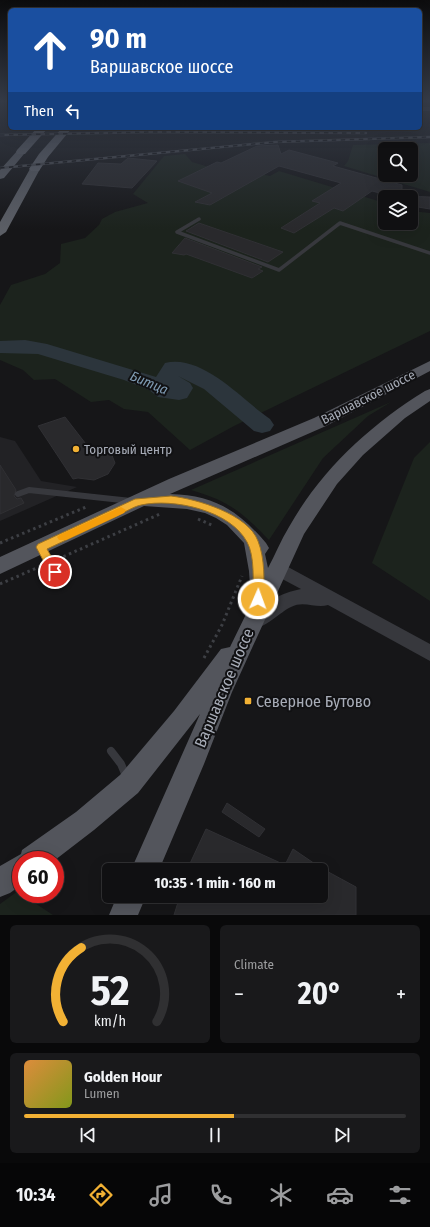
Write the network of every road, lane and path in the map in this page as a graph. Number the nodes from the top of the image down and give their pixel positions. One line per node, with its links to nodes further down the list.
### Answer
1 (28, 144): 3 (highway)
2 (54, 144): 4 (highway)
3 (21, 152): 5 (highway)
4 (35, 169): 7 (highway)
5 (0, 176)
6 (198, 219): 8 (lane)
7 (0, 232)
8 (430, 253)
9 (430, 365): 13 (main road, Варшавское шоссе)
10 (430, 394): 22 (main road, Варшавское шоссе)
11 (18, 494): 12 (lane)
12 (106, 498): 13 (lane); 18 (path)
13 (139, 502): 17 (main road); 19 (main road, Варшавское шоссе)
14 (163, 513): 20 (path)
15 (196, 519): 16 (path)
16 (219, 528)
17 (253, 541): 22 (main road); 27 (main road)
18 (0, 543)
19 (45, 555): 21 (main road, Варшавское шоссе); 24 (lane); 25 (path)
20 (56, 560)
21 (0, 566)
22 (277, 568): 26 (street); 27 (main road, Варшавское шоссе)
23 (243, 571): 29 (path)
24 (55, 572)
25 (0, 584)
26 (351, 610): 27 (street); 28 (street)
27 (251, 625): 31 (main road); 33 (main road, Варшавское шоссе)
28 (430, 653)
29 (200, 665)
30 (111, 751): 31 (lane)
31 (129, 784): 32 (main road)
32 (44, 851)
33 (148, 863)
34 (12, 874): 35 (main road)
35 (0, 883)
36 (130, 903): 38 (main road)
37 (132, 903): 39 (main road)
38 (123, 915)
39 (128, 915)

